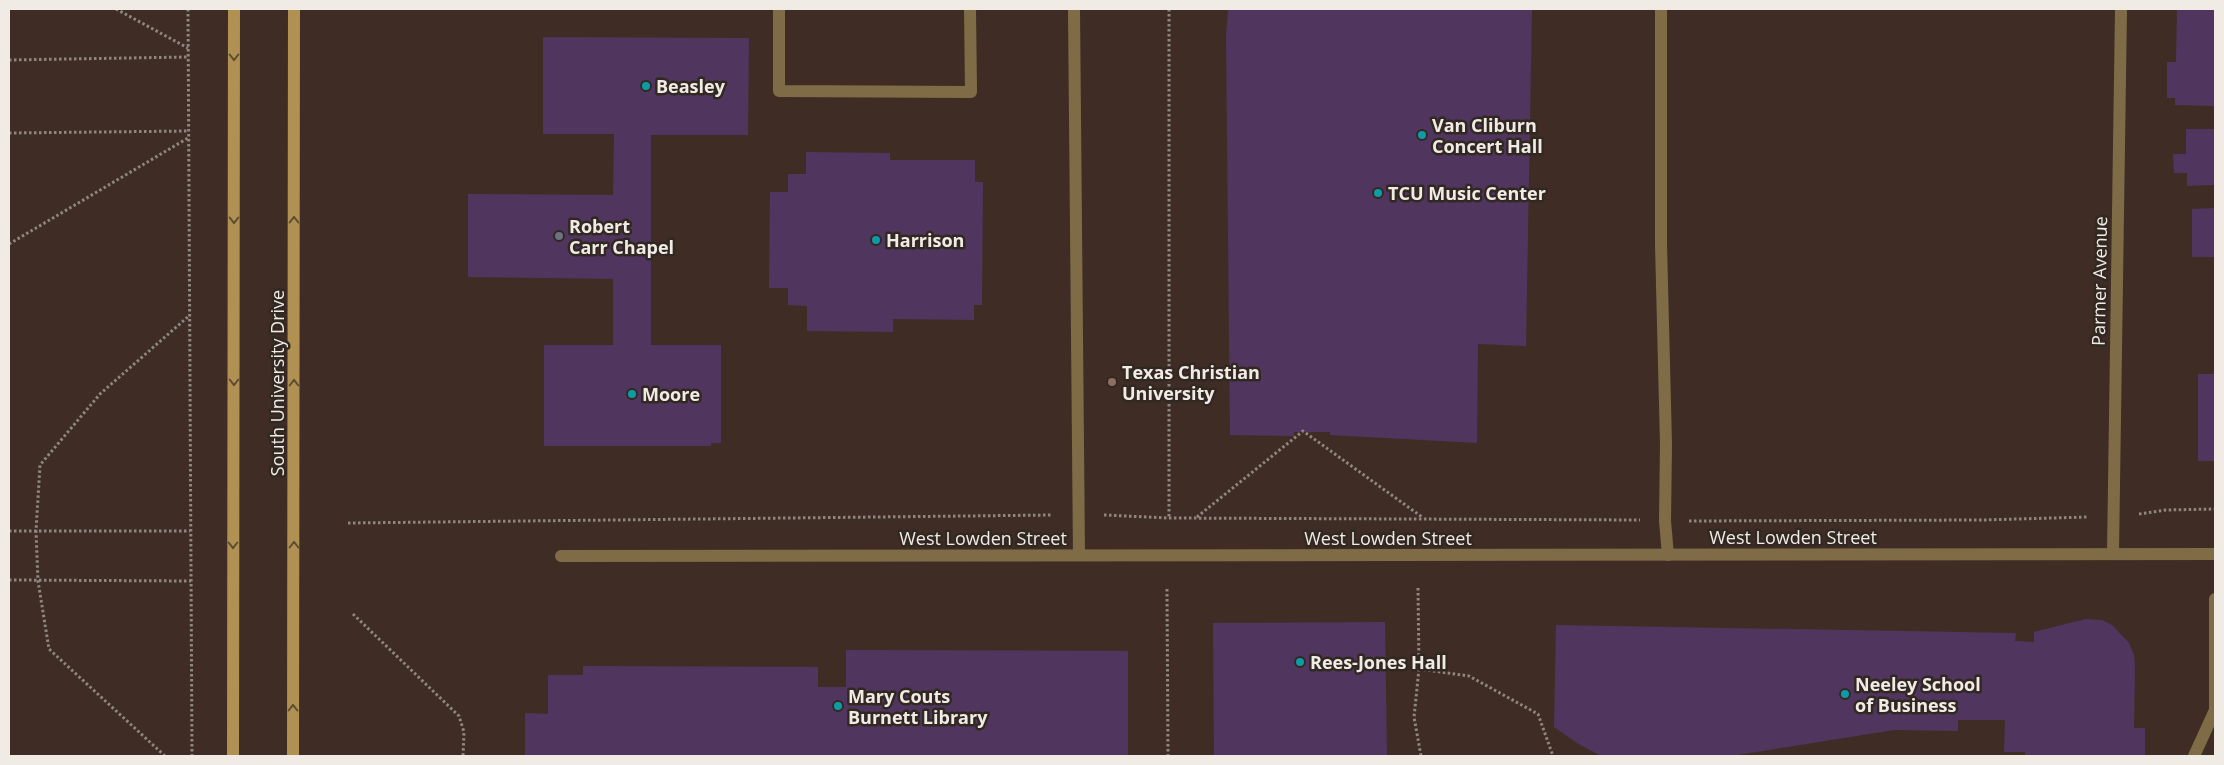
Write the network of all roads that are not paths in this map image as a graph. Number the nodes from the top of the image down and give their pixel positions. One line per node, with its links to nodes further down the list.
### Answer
1 (234, 9): 14 (main road, one-way to 14)
2 (294, 9): 15 (main road, South University Drive, one-way to 2)
3 (780, 9): 4 (street)
4 (970, 9)
5 (1074, 9): 10 (street)
6 (1661, 9): 11 (street)
7 (2121, 9): 8 (street, Parmer Avenue)
8 (2113, 553): 9 (street, West Lowden Street); 11 (street, West Lowden Street)
9 (2215, 554)
10 (1078, 555): 11 (street, West Lowden Street); 12 (street, West Lowden Street)
11 (1668, 555)
12 (561, 556)
13 (2215, 599): 16 (street)
14 (233, 756)
15 (293, 756)
16 (2194, 756)

